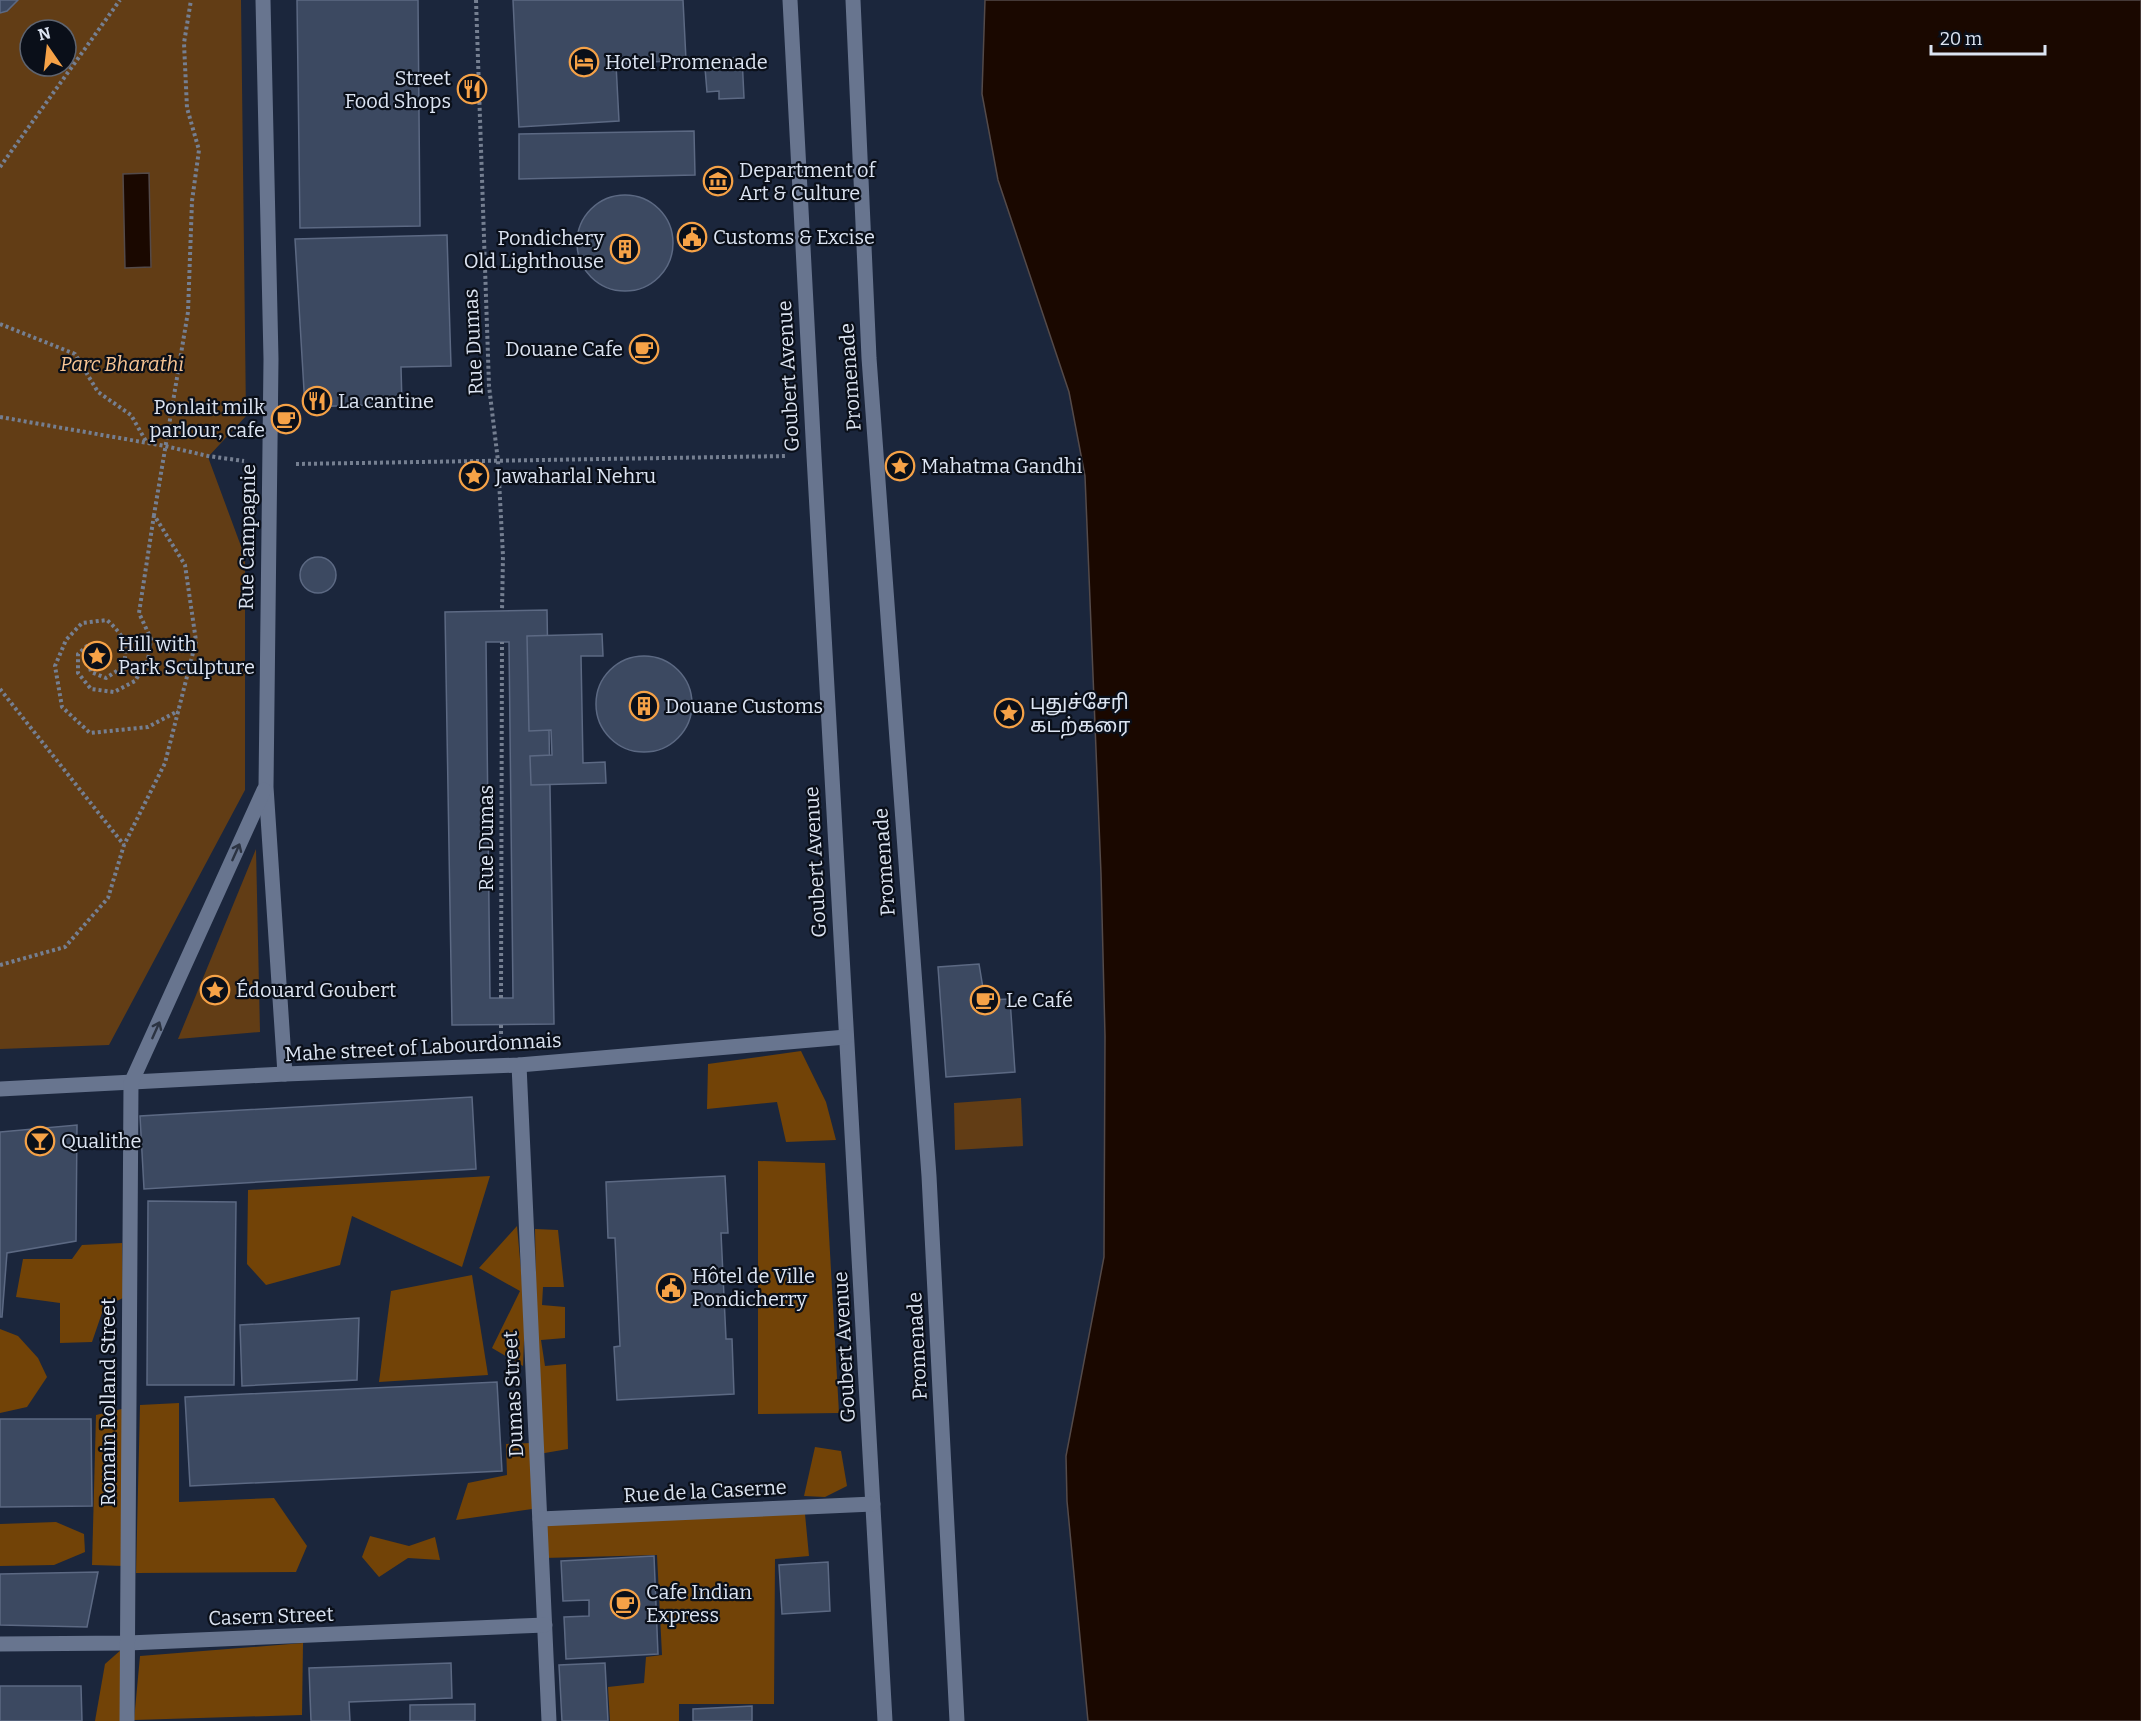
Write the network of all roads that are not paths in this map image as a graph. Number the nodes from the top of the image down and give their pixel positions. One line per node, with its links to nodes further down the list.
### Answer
1 (263, 0): 4 (street, Rue Campagnie)
2 (790, 0): 5 (street, Goubert Avenue)
3 (853, 0): 18 (street, Promenade)
4 (266, 787): 7 (street, Rue Campagnie); 8 (street, one-way to 4)
5 (846, 1037): 6 (street, Mahe street of Labourdonnais); 10 (street, Goubert Avenue)
6 (519, 1065): 7 (street, Mahe street of Labourdonnais); 11 (street, Dumas Street)
7 (285, 1074): 8 (street, Mahe street of Labourdonnais)
8 (131, 1083): 9 (street, Mahe street of Labourdonnais); 13 (street, Romain Rolland Street)
9 (0, 1089)
10 (873, 1504): 11 (street, Rue de la Caserne); 17 (street, Goubert Avenue)
11 (540, 1519): 12 (street, Dumas Street)
12 (545, 1625): 13 (street, Casern Street); 16 (street, Dumas Street)
13 (128, 1643): 14 (street, Casern Street); 15 (street, Romain Rolland Street)
14 (0, 1644)
15 (127, 1721)
16 (549, 1721)
17 (885, 1721)
18 (957, 1721)

